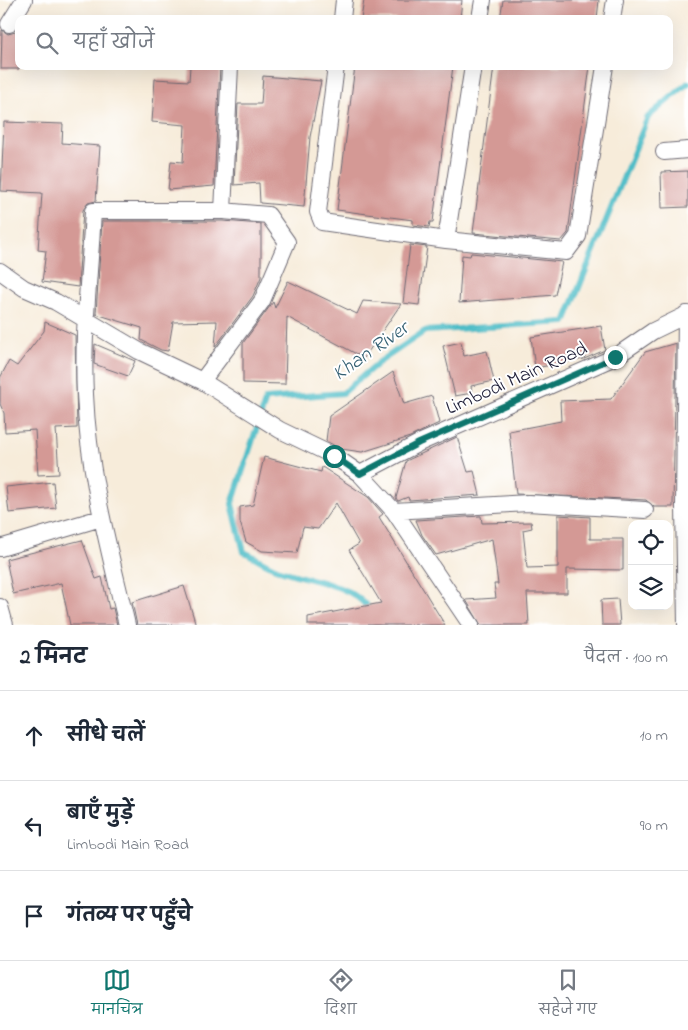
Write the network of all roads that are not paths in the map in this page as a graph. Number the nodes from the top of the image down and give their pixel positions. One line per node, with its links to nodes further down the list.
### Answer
1 (24, 0): 8 (street)
2 (344, 0): 5 (street)
3 (483, 0): 6 (street)
4 (614, 0): 7 (street)
5 (342, 15)
6 (481, 15)
7 (612, 15)
8 (9, 24)
9 (230, 70): 15 (street)
10 (336, 70): 16 (street)
11 (472, 70): 16 (street)
12 (604, 70): 16 (street)
13 (688, 150): 14 (street)
14 (664, 152)
15 (223, 211): 19 (street); 20 (street)
16 (446, 240)
17 (0, 271): 19 (street)
18 (687, 314): 21 (street, Limbodi Main Road); 26 (street, Limbodi Main Road)
19 (86, 319): 20 (street); 24 (street)
20 (202, 381): 21 (street)
21 (360, 474): 22 (street)
22 (394, 510): 23 (street); 30 (street)
23 (645, 510)
24 (101, 518): 25 (street); 29 (street)
25 (0, 548)
26 (687, 589): 31 (street, Limbodi Main Road)
27 (0, 607): 28 (street)
28 (5, 625)
29 (127, 625)
30 (471, 625)
31 (686, 625)

